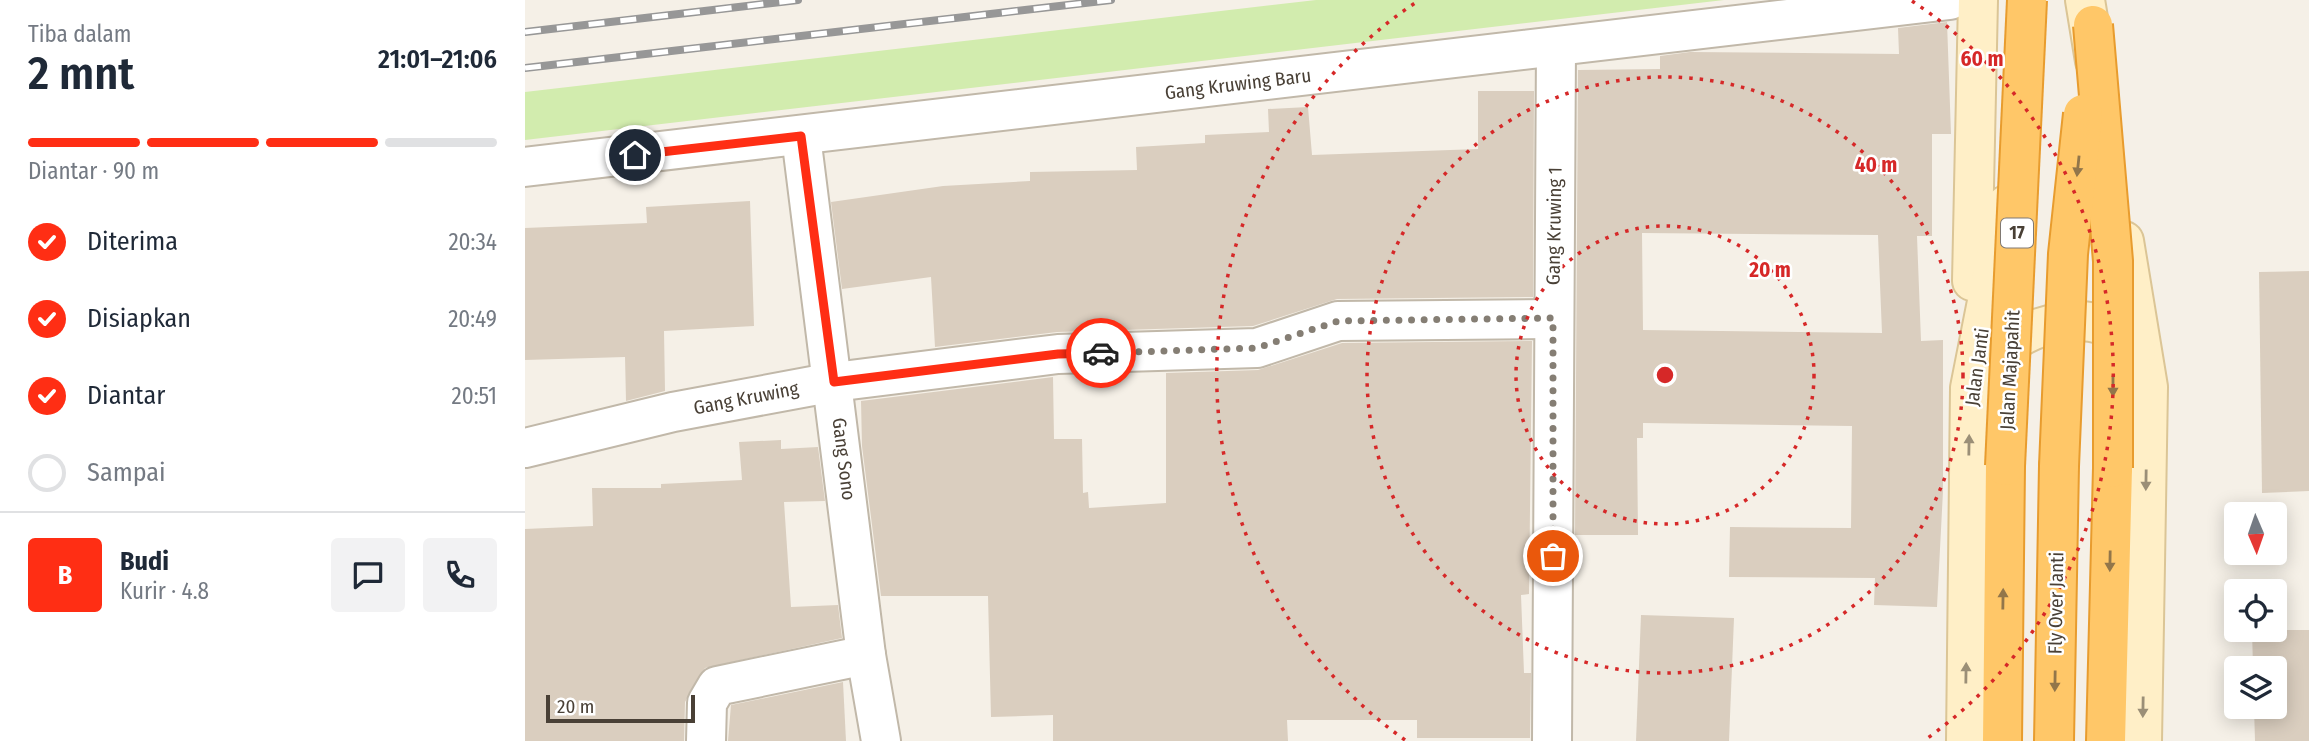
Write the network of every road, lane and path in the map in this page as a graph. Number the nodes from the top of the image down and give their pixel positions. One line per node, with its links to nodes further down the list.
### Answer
1 (1950, 0): 6 (street, Gang Kruwing Baru)
2 (1979, 0): 12 (street)
3 (2027, 0): 19 (highway, Jalan Majapahit / 17, one-way to 3, bridge)
4 (2046, 0): 12 (street, Jalan Janti)
5 (2090, 8): 11 (street); 20 (highway, Fly Over Janti, one-way to 20, bridge); 21 (highway, one-way to 21, bridge)
6 (1556, 47): 7 (street, Gang Kruwing Baru); 9 (street, Gang Kruwing 1)
7 (801, 136): 8 (street, Gang Kruwing Baru); 10 (street, Gang Sono)
8 (525, 167)
9 (1553, 318): 10 (street, Gang Kruwing); 17 (street, Gang Kruwing 1)
10 (834, 382): 13 (street, Gang Kruwing); 14 (street, Gang Sono)
11 (2148, 387): 12 (street); 22 (street, one-way to 22)
12 (1970, 388): 18 (street, Jalan Janti, one-way to 12)
13 (525, 448)
14 (866, 654): 15 (street); 16 (street, Gang Sono)
15 (706, 741)
16 (881, 741)
17 (1552, 741)
18 (1966, 741)
19 (2002, 741)
20 (2054, 741)
21 (2106, 741)
22 (2143, 741)

